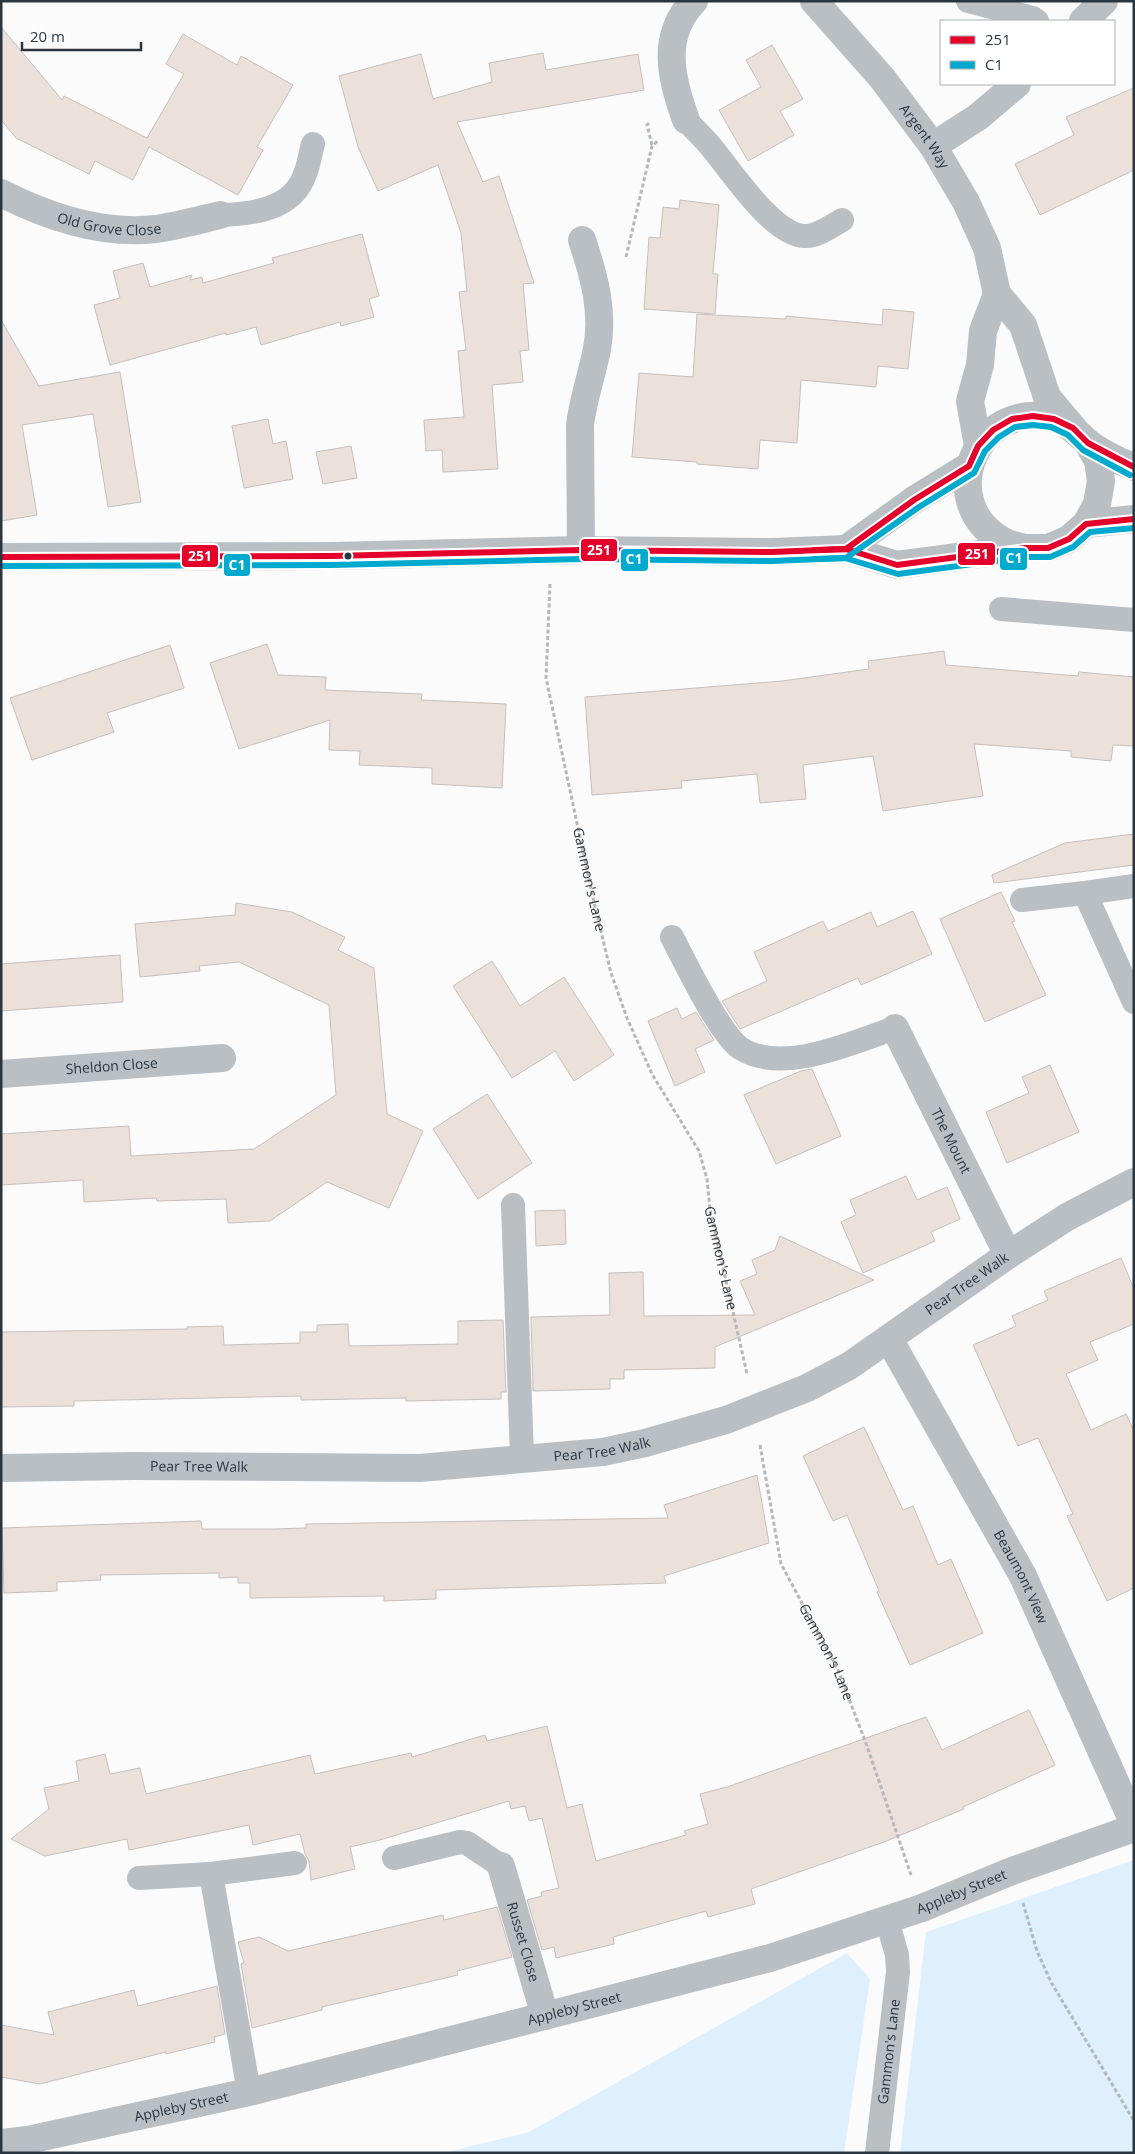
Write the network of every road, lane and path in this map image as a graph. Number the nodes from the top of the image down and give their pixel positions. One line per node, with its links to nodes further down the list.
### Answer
1 (694, 1): 8 (street)
2 (814, 1): 10 (street, Argent Way)
3 (968, 1): 5 (lane)
4 (1104, 1): 6 (street)
5 (1036, 20)
6 (1084, 20)
7 (1016, 85): 10 (street)
8 (686, 120): 13 (lane); 15 (path)
9 (313, 144): 12 (lane)
10 (933, 146): 16 (street, Argent Way)
11 (1, 193): 12 (street, Old Grove Close)
12 (220, 215)
13 (842, 220)
14 (582, 240): 24 (street)
15 (625, 259)
16 (997, 294): 17 (street, Argent Way); 18 (street)
17 (1080, 435): 18 (street); 19 (street); 21 (street)
18 (974, 456): 22 (street); 23 (street)
19 (1134, 467)
20 (1134, 519): 21 (street)
21 (1086, 524): 22 (street)
22 (1024, 548): 23 (street)
23 (846, 549): 24 (street)
24 (581, 550): 25 (street)
25 (552, 551): 26 (street); 41 (path, Gammon's Lane)
26 (1, 557)
27 (1001, 609): 28 (lane)
28 (1134, 620)
29 (1134, 886): 30 (lane)
30 (1085, 893): 31 (lane); 33 (lane)
31 (1022, 900)
32 (672, 937): 34 (lane)
33 (1134, 1002)
34 (895, 1028): 39 (street, The Mount)
35 (222, 1058): 36 (street, Sheldon Close)
36 (1, 1074)
37 (1134, 1182): 39 (street, Pear Tree Walk)
38 (513, 1205): 43 (lane)
39 (1008, 1255): 40 (street, Pear Tree Walk)
40 (890, 1339): 42 (street, Pear Tree Walk); 45 (street, Beaumont View)
41 (748, 1378)
42 (726, 1420): 43 (street, Pear Tree Walk); 52 (path, Gammon's Lane)
43 (522, 1457): 44 (street, Pear Tree Walk)
44 (1, 1468)
45 (1134, 1826): 49 (street, Appleby Street)
46 (394, 1858): 48 (lane)
47 (295, 1863): 50 (lane)
48 (501, 1866): 54 (street, Russet Close)
49 (1012, 1871): 52 (street, Appleby Street); 56 (path)
50 (211, 1874): 51 (lane); 55 (lane)
51 (139, 1878)
52 (922, 1908): 53 (street, Appleby Street)
53 (887, 1920): 54 (street, Appleby Street); 58 (lane, Gammon's Lane)
54 (544, 2016): 55 (street, Appleby Street)
55 (249, 2092): 57 (street, Appleby Street)
56 (1134, 2120)
57 (1, 2143)
58 (877, 2153)

